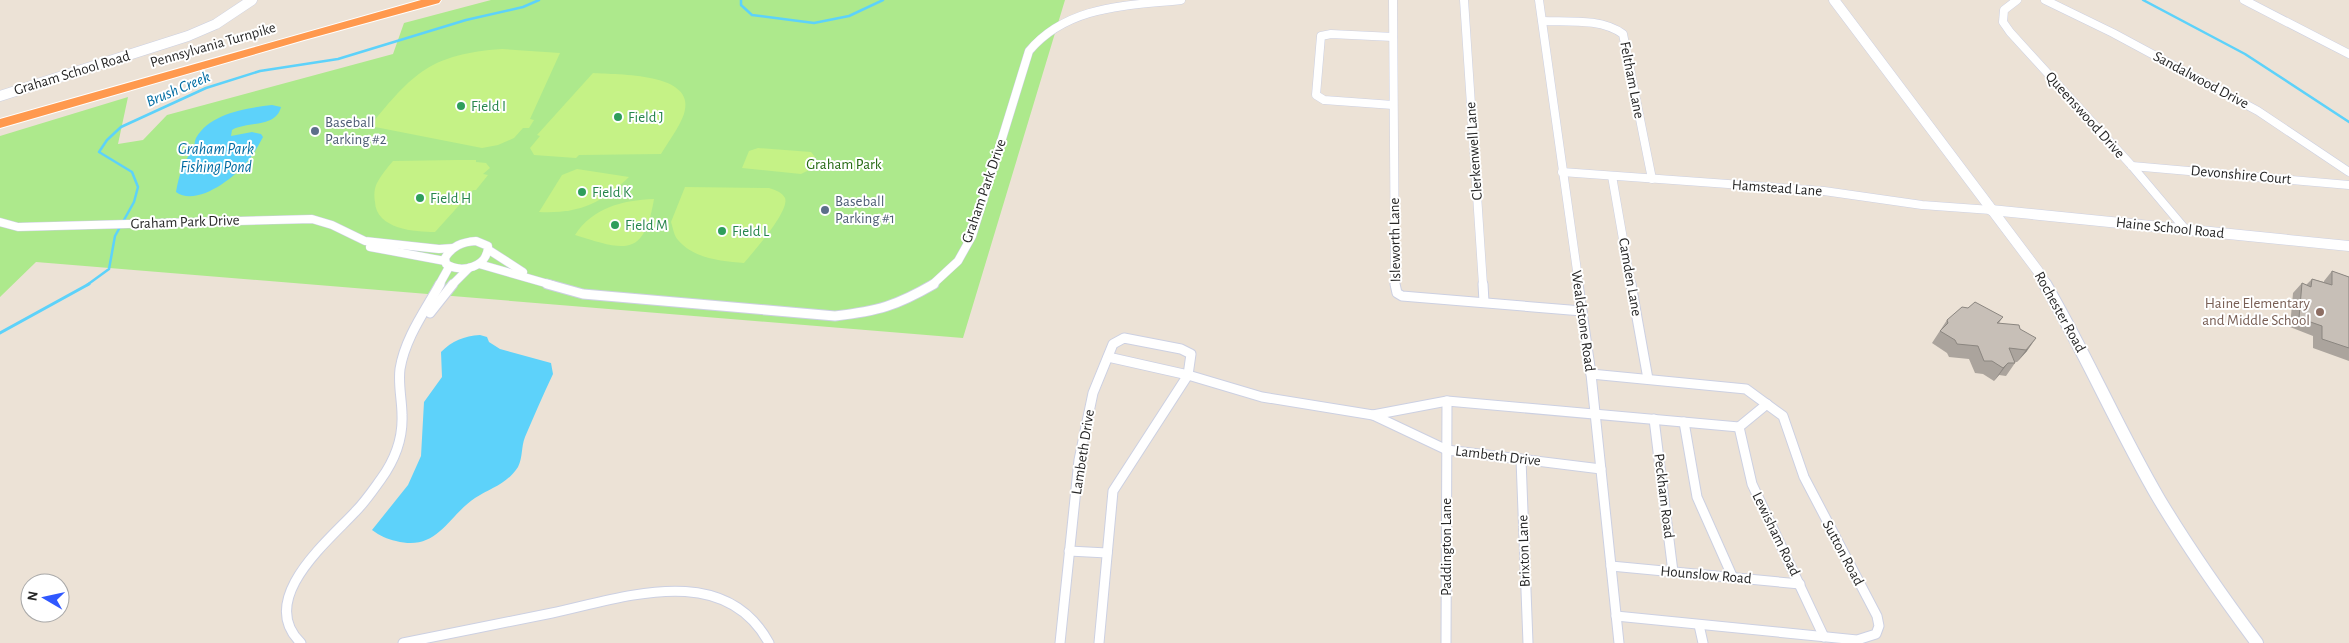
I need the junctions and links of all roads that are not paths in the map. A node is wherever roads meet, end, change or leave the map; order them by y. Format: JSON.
{"nodes":[{"id":1,"x":252,"y":0,"type":"edge"},
{"id":2,"x":404,"y":0,"type":"edge"},
{"id":3,"x":435,"y":0,"type":"edge"},
{"id":4,"x":1181,"y":0,"type":"edge"},
{"id":5,"x":1393,"y":0,"type":"edge"},
{"id":6,"x":1464,"y":0,"type":"edge"},
{"id":7,"x":1539,"y":0,"type":"edge"},
{"id":8,"x":1834,"y":0,"type":"edge"},
{"id":9,"x":2017,"y":0,"type":"edge"},
{"id":10,"x":2045,"y":0,"type":"edge"},
{"id":11,"x":2244,"y":0,"type":"edge"},
{"id":12,"x":1543,"y":21,"type":"junction"},
{"id":13,"x":1393,"y":37,"type":"junction"},
{"id":14,"x":2340,"y":49,"type":"junction"},
{"id":15,"x":2349,"y":49,"type":"edge"},
{"id":16,"x":2349,"y":54,"type":"edge"},
{"id":17,"x":0,"y":96,"type":"edge"},
{"id":18,"x":1394,"y":105,"type":"junction"},
{"id":19,"x":0,"y":118,"type":"edge"},
{"id":20,"x":0,"y":124,"type":"edge"},
{"id":21,"x":2132,"y":166,"type":"junction"},
{"id":22,"x":1562,"y":172,"type":"junction"},
{"id":23,"x":2349,"y":172,"type":"edge"},
{"id":24,"x":1612,"y":176,"type":"junction"},
{"id":25,"x":1652,"y":179,"type":"junction"},
{"id":26,"x":2349,"y":185,"type":"edge"},
{"id":27,"x":1991,"y":210,"type":"junction"},
{"id":28,"x":0,"y":222,"type":"edge"},
{"id":29,"x":108,"y":224,"type":"joint"},
{"id":30,"x":2186,"y":230,"type":"junction"},
{"id":31,"x":365,"y":241,"type":"junction"},
{"id":32,"x":2349,"y":246,"type":"edge"},
{"id":33,"x":453,"y":248,"type":"junction"},
{"id":34,"x":489,"y":250,"type":"junction"},
{"id":35,"x":447,"y":264,"type":"junction"},
{"id":36,"x":479,"y":264,"type":"junction"},
{"id":37,"x":469,"y":268,"type":"junction"},
{"id":38,"x":530,"y":277,"type":"junction"},
{"id":39,"x":1484,"y":302,"type":"junction"},
{"id":40,"x":1582,"y":311,"type":"junction"},
{"id":41,"x":413,"y":335,"type":"junction"},
{"id":42,"x":1108,"y":357,"type":"junction"},
{"id":43,"x":1591,"y":374,"type":"junction"},
{"id":44,"x":1188,"y":375,"type":"junction"},
{"id":45,"x":1648,"y":379,"type":"junction"},
{"id":46,"x":1447,"y":401,"type":"junction"},
{"id":47,"x":1767,"y":404,"type":"junction"},
{"id":48,"x":1595,"y":414,"type":"junction"},
{"id":49,"x":1373,"y":415,"type":"junction"},
{"id":50,"x":1654,"y":419,"type":"junction"},
{"id":51,"x":1684,"y":422,"type":"junction"},
{"id":52,"x":1739,"y":427,"type":"junction"},
{"id":53,"x":1447,"y":450,"type":"junction"},
{"id":54,"x":1521,"y":459,"type":"junction"},
{"id":55,"x":1601,"y":469,"type":"junction"},
{"id":56,"x":1069,"y":551,"type":"junction"},
{"id":57,"x":1107,"y":553,"type":"junction"},
{"id":58,"x":1611,"y":566,"type":"junction"},
{"id":59,"x":1674,"y":572,"type":"junction"},
{"id":60,"x":1733,"y":578,"type":"junction"},
{"id":61,"x":1800,"y":584,"type":"junction"},
{"id":62,"x":1616,"y":616,"type":"junction"},
{"id":63,"x":1700,"y":624,"type":"junction"},
{"id":64,"x":1824,"y":637,"type":"junction"},
{"id":65,"x":301,"y":643,"type":"edge"},
{"id":66,"x":402,"y":643,"type":"edge"},
{"id":67,"x":768,"y":643,"type":"edge"},
{"id":68,"x":1060,"y":643,"type":"edge"},
{"id":69,"x":1099,"y":643,"type":"edge"},
{"id":70,"x":1446,"y":643,"type":"edge"},
{"id":71,"x":1528,"y":643,"type":"edge"},
{"id":72,"x":1619,"y":643,"type":"edge"},
{"id":73,"x":1703,"y":643,"type":"edge"},
{"id":74,"x":2256,"y":643,"type":"edge"}],
"edges":[{"from":1,"to":17,"type":"street","name":"Graham School Road"},
{"from":2,"to":19,"type":"highway","name":"Pennsylvania Turnpike"},
{"from":3,"to":20,"type":"highway","name":"Pennsylvania Turnpike"},
{"from":4,"to":38,"type":"street","name":"Graham Park Drive"},
{"from":5,"to":13,"type":"street","name":"Isleworth Lane"},
{"from":6,"to":39,"type":"street","name":"Clerkenwell Lane"},
{"from":7,"to":12,"type":"street","name":"Wealdstone Road"},
{"from":8,"to":27,"type":"street","name":"Rochester Road"},
{"from":9,"to":21,"type":"street","name":"Queenswood Drive"},
{"from":10,"to":23,"type":"street","name":"Sandalwood Drive"},
{"from":11,"to":14,"type":"street"},
{"from":12,"to":22,"type":"street","name":"Wealdstone Road"},
{"from":12,"to":25,"type":"street","name":"Feltham Lane"},
{"from":13,"to":18,"type":"street","name":"Isleworth Lane"},
{"from":13,"to":18,"type":"street"},
{"from":14,"to":15,"type":"street"},
{"from":14,"to":16,"type":"street"},
{"from":18,"to":39,"type":"street","name":"Isleworth Lane"},
{"from":21,"to":26,"type":"street","name":"Devonshire Court"},
{"from":21,"to":30,"type":"street","name":"Queenswood Drive"},
{"from":22,"to":24,"type":"street","name":"Hamstead Lane"},
{"from":22,"to":40,"type":"street","name":"Wealdstone Road"},
{"from":24,"to":25,"type":"street","name":"Hamstead Lane"},
{"from":24,"to":45,"type":"street","name":"Camden Lane"},
{"from":25,"to":27,"type":"street","name":"Hamstead Lane"},
{"from":27,"to":30,"type":"street","name":"Haine School Road"},
{"from":27,"to":74,"type":"street","name":"Rochester Road"},
{"from":28,"to":29,"type":"street","name":"Graham Park Drive"},
{"from":29,"to":31,"type":"street","name":"Graham Park Drive"},
{"from":30,"to":32,"type":"street","name":"Haine School Road"},
{"from":31,"to":33,"type":"street","name":"Graham Park Drive"},
{"from":31,"to":35,"type":"street","name":"Graham Park Drive"},
{"from":33,"to":34,"type":"street","name":"Graham Park Drive"},
{"from":33,"to":35,"type":"street"},
{"from":34,"to":36,"type":"street"},
{"from":34,"to":38,"type":"street","name":"Graham Park Drive"},
{"from":35,"to":37,"type":"street","name":"Graham Park Drive"},
{"from":35,"to":41,"type":"street"},
{"from":36,"to":37,"type":"street","name":"Graham Park Drive"},
{"from":36,"to":38,"type":"street","name":"Graham Park Drive"},
{"from":37,"to":41,"type":"street"},
{"from":39,"to":40,"type":"street","name":"Isleworth Lane"},
{"from":40,"to":43,"type":"street","name":"Wealdstone Road"},
{"from":41,"to":65,"type":"street"},
{"from":42,"to":44,"type":"street","name":"Lambeth Drive"},
{"from":42,"to":44,"type":"street","name":"Lambeth Drive"},
{"from":42,"to":56,"type":"street","name":"Lambeth Drive"},
{"from":43,"to":45,"type":"street","name":"Sutton Road"},
{"from":43,"to":48,"type":"street","name":"Wealdstone Road"},
{"from":44,"to":49,"type":"street","name":"Lambeth Drive"},
{"from":44,"to":57,"type":"street"},
{"from":45,"to":47,"type":"street","name":"Sutton Road"},
{"from":46,"to":48,"type":"street","name":"Lambeth Drive"},
{"from":46,"to":49,"type":"street","name":"Lambeth Drive"},
{"from":46,"to":53,"type":"street","name":"Paddington Lane"},
{"from":47,"to":52,"type":"street"},
{"from":47,"to":64,"type":"street","name":"Sutton Road"},
{"from":48,"to":50,"type":"street"},
{"from":48,"to":55,"type":"street","name":"Wealdstone Road"},
{"from":49,"to":53,"type":"street","name":"Lambeth Drive"},
{"from":50,"to":51,"type":"street"},
{"from":50,"to":59,"type":"street","name":"Peckham Road"},
{"from":51,"to":52,"type":"street"},
{"from":51,"to":60,"type":"street"},
{"from":52,"to":61,"type":"street","name":"Lewisham Road"},
{"from":53,"to":54,"type":"street","name":"Lambeth Drive"},
{"from":53,"to":70,"type":"street","name":"Paddington Lane"},
{"from":54,"to":55,"type":"street","name":"Lambeth Drive"},
{"from":54,"to":71,"type":"street","name":"Brixton Lane"},
{"from":55,"to":58,"type":"street","name":"Wealdstone Road"},
{"from":56,"to":57,"type":"street"},
{"from":56,"to":68,"type":"street","name":"Lambeth Drive"},
{"from":57,"to":69,"type":"street"},
{"from":58,"to":59,"type":"street","name":"Hounslow Road"},
{"from":58,"to":62,"type":"street","name":"Wealdstone Road"},
{"from":59,"to":60,"type":"street","name":"Hounslow Road"},
{"from":60,"to":61,"type":"street","name":"Hounslow Road"},
{"from":61,"to":64,"type":"street","name":"Lewisham Road"},
{"from":62,"to":63,"type":"street","name":"Sutton Road"},
{"from":62,"to":72,"type":"street","name":"Wealdstone Road"},
{"from":63,"to":64,"type":"street","name":"Sutton Road"},
{"from":63,"to":73,"type":"street"},
{"from":66,"to":67,"type":"street"}]}
